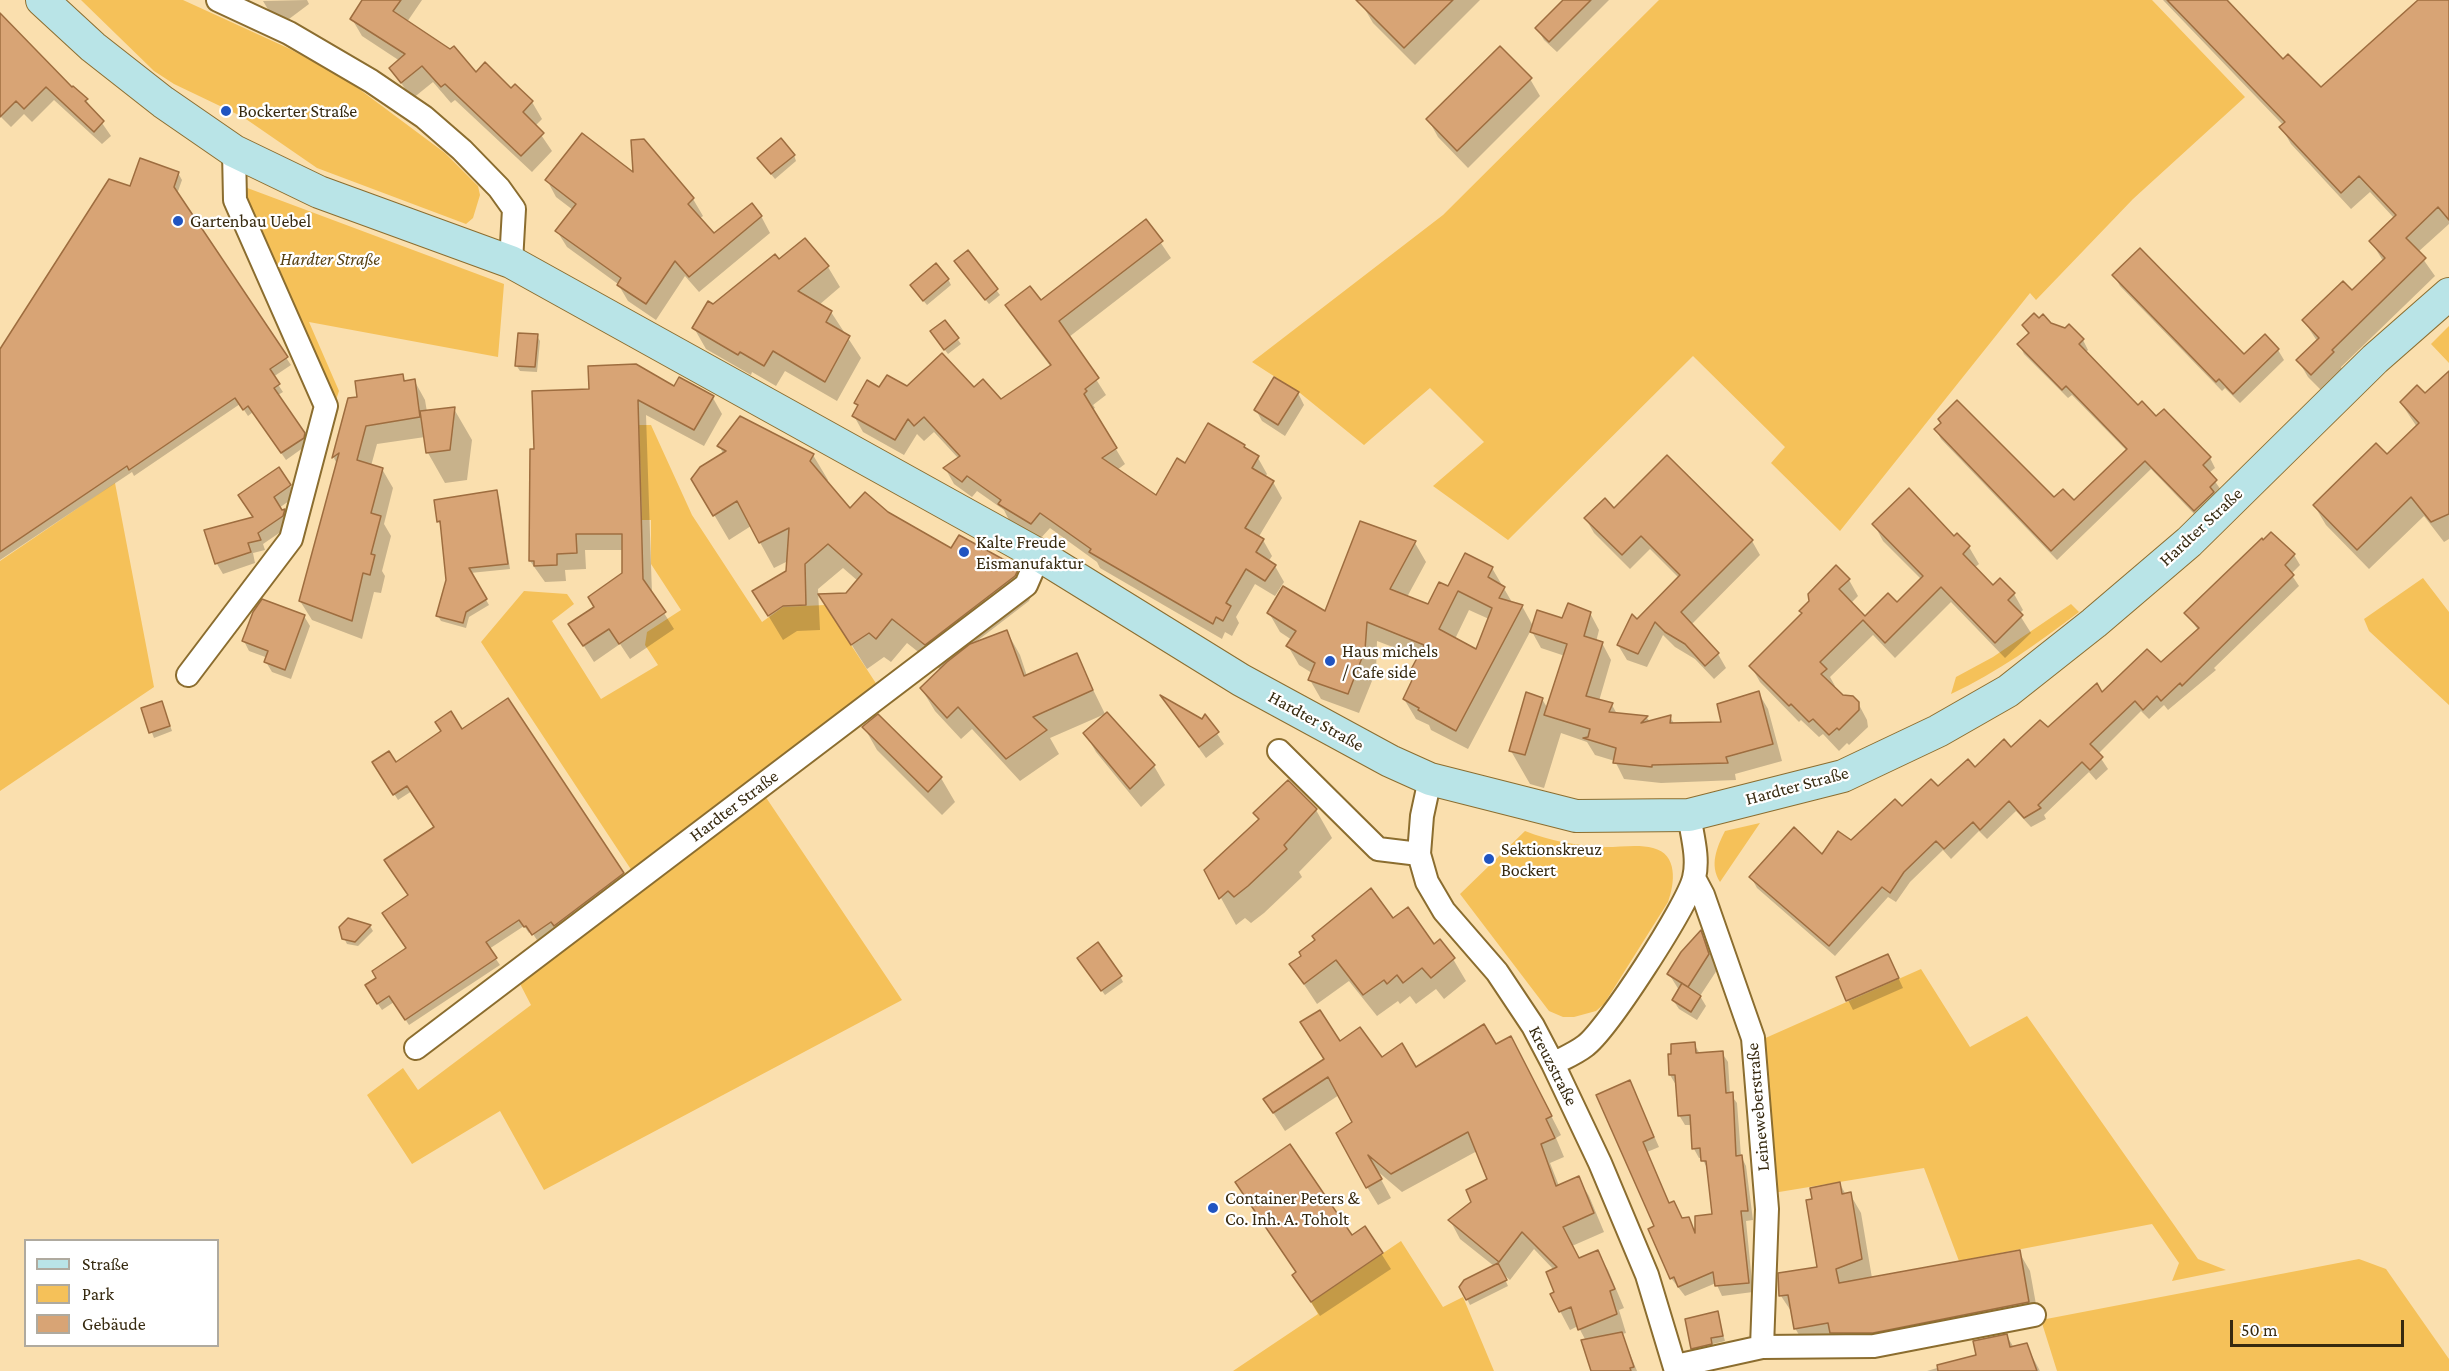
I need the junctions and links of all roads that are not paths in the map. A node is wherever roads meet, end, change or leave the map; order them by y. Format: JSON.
{"nodes":[{"id":1,"x":42,"y":0,"type":"edge"},
{"id":2,"x":218,"y":0,"type":"edge"},
{"id":3,"x":234,"y":151,"type":"junction"},
{"id":4,"x":511,"y":262,"type":"junction"},
{"id":5,"x":2449,"y":294,"type":"edge"},
{"id":6,"x":1039,"y":555,"type":"junction"},
{"id":7,"x":188,"y":675,"type":"dead end"},
{"id":8,"x":1279,"y":751,"type":"dead end"},
{"id":9,"x":1430,"y":779,"type":"junction"},
{"id":10,"x":1689,"y":815,"type":"junction"},
{"id":11,"x":1419,"y":854,"type":"junction"},
{"id":12,"x":1694,"y":878,"type":"junction"},
{"id":13,"x":416,"y":1048,"type":"dead end"},
{"id":14,"x":1554,"y":1064,"type":"junction"},
{"id":15,"x":2034,"y":1315,"type":"dead end"},
{"id":16,"x":1762,"y":1347,"type":"junction"},
{"id":17,"x":1676,"y":1369,"type":"edge"}],
"edges":[{"from":1,"to":3,"type":"main road","name":"Hardter Straße"},
{"from":2,"to":4,"type":"street"},
{"from":3,"to":4,"type":"main road","name":"Hardter Straße"},
{"from":3,"to":7,"type":"street"},
{"from":4,"to":6,"type":"main road","name":"Hardter Straße"},
{"from":5,"to":10,"type":"main road","name":"Hardter Straße"},
{"from":6,"to":9,"type":"main road","name":"Hardter Straße"},
{"from":6,"to":13,"type":"street","name":"Hardter Straße"},
{"from":8,"to":11,"type":"street"},
{"from":9,"to":10,"type":"main road","name":"Hardter Straße"},
{"from":9,"to":11,"type":"street","name":"Kreuzstraße"},
{"from":10,"to":12,"type":"street","name":"Leineweberstraße"},
{"from":11,"to":14,"type":"street","name":"Kreuzstraße"},
{"from":12,"to":14,"type":"street","name":"Leineweberstraße"},
{"from":12,"to":16,"type":"street","name":"Leineweberstraße"},
{"from":14,"to":17,"type":"street","name":"Kreuzstraße"},
{"from":15,"to":16,"type":"street"},
{"from":16,"to":17,"type":"street"}]}
